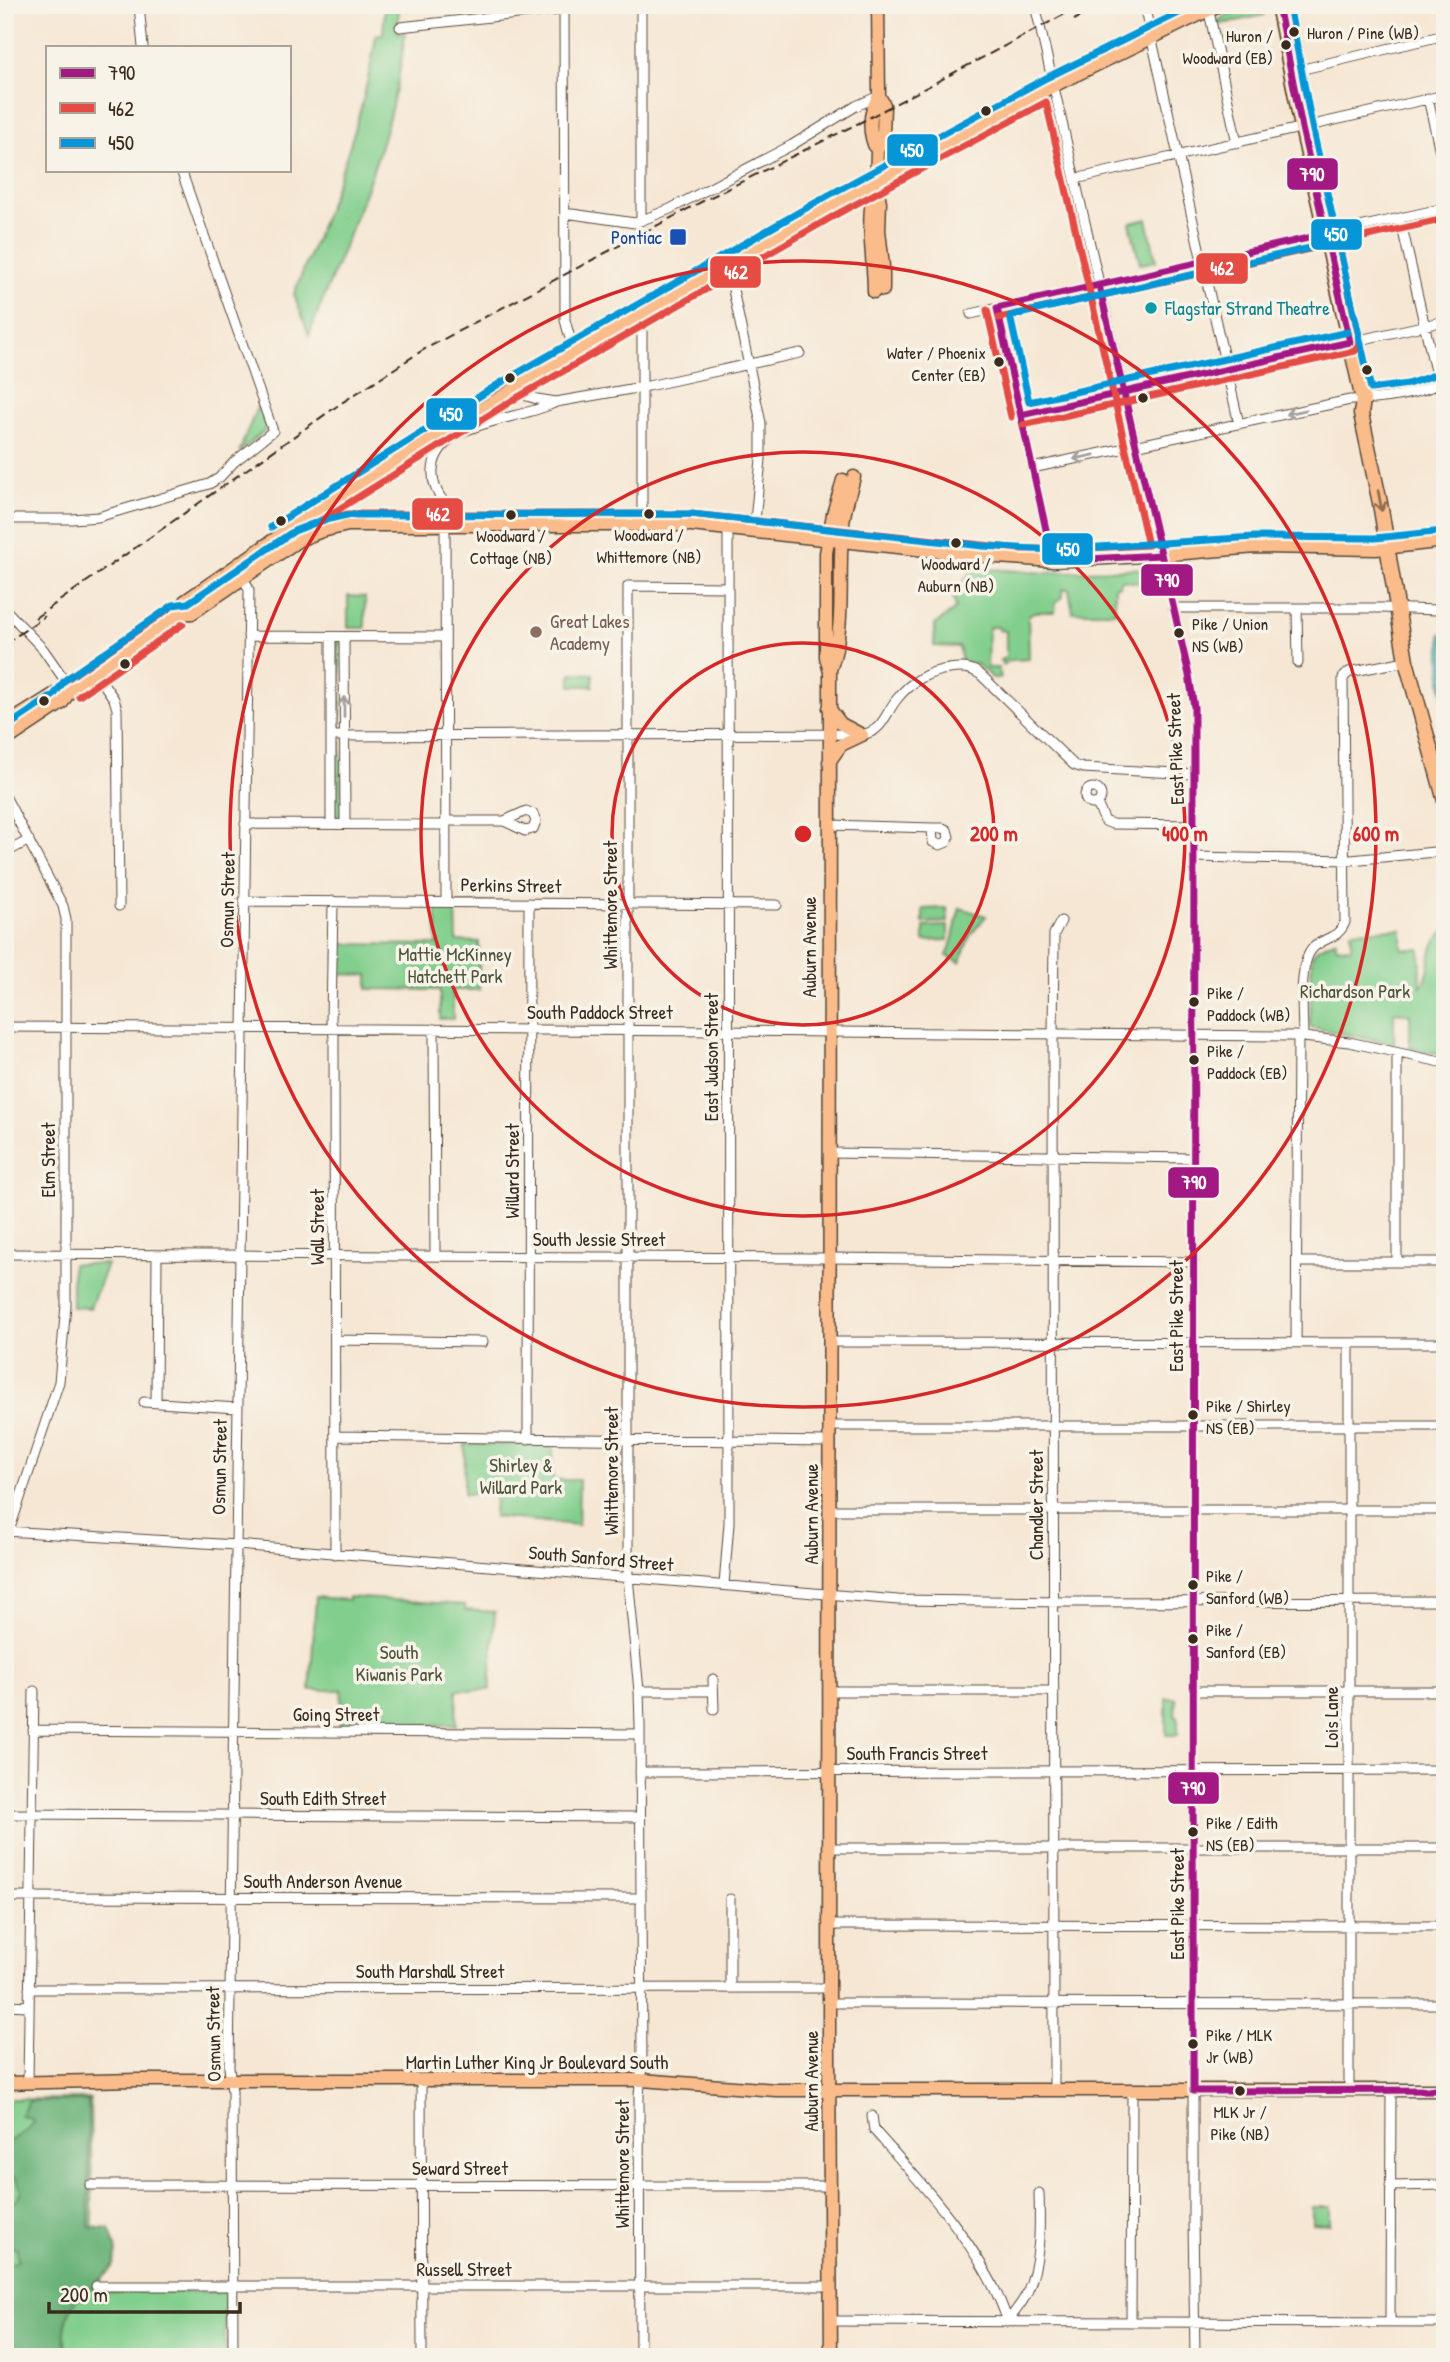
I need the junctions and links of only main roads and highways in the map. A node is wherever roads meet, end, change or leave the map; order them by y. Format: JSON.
{"nodes":[{"id":1,"x":878,"y":5,"type":"edge"},
{"id":2,"x":1278,"y":5,"type":"edge"},
{"id":3,"x":1211,"y":7,"type":"edge"},
{"id":4,"x":876,"y":182,"type":"junction"},
{"id":5,"x":878,"y":291,"type":"dead end"},
{"id":6,"x":391,"y":463,"type":"junction"},
{"id":7,"x":348,"y":525,"type":"junction"},
{"id":8,"x":828,"y":539,"type":"junction"},
{"id":9,"x":842,"y":541,"type":"junction"},
{"id":10,"x":1445,"y":541,"type":"edge"},
{"id":11,"x":1387,"y":548,"type":"junction"},
{"id":12,"x":826,"y":564,"type":"junction"},
{"id":13,"x":841,"y":598,"type":"junction"},
{"id":14,"x":179,"y":614,"type":"junction"},
{"id":15,"x":830,"y":671,"type":"junction"},
{"id":16,"x":71,"y":689,"type":"junction"},
{"id":17,"x":829,"y":708,"type":"junction"},
{"id":18,"x":5,"y":725,"type":"edge"},
{"id":19,"x":5,"y":741,"type":"edge"},
{"id":20,"x":829,"y":763,"type":"junction"},
{"id":21,"x":1445,"y":801,"type":"edge"},
{"id":22,"x":5,"y":2084,"type":"edge"},
{"id":23,"x":1445,"y":2090,"type":"edge"},
{"id":24,"x":829,"y":2091,"type":"junction"},
{"id":25,"x":831,"y":2357,"type":"edge"}],
"edges":[{"from":1,"to":4,"type":"main road"},
{"from":2,"to":11,"type":"highway","one_way":true},
{"from":3,"to":4,"type":"main road"},
{"from":4,"to":5,"type":"main road"},
{"from":4,"to":6,"type":"main road"},
{"from":6,"to":7,"type":"main road"},
{"from":6,"to":14,"type":"main road"},
{"from":7,"to":8,"type":"main road"},
{"from":7,"to":14,"type":"main road"},
{"from":8,"to":9,"type":"main road"},
{"from":8,"to":9,"type":"main road","name":"Auburn Avenue"},
{"from":8,"to":12,"type":"main road","name":"Auburn Avenue"},
{"from":9,"to":11,"type":"main road"},
{"from":9,"to":13,"type":"main road","name":"Auburn Avenue"},
{"from":10,"to":11,"type":"main road"},
{"from":11,"to":21,"type":"highway"},
{"from":12,"to":13,"type":"main road"},
{"from":12,"to":15,"type":"main road","name":"Auburn Avenue"},
{"from":13,"to":15,"type":"main road","name":"Auburn Avenue"},
{"from":14,"to":16,"type":"main road"},
{"from":15,"to":17,"type":"main road","name":"Auburn Avenue"},
{"from":16,"to":18,"type":"main road"},
{"from":16,"to":19,"type":"main road"},
{"from":17,"to":20,"type":"main road","name":"Auburn Avenue"},
{"from":17,"to":20,"type":"main road"},
{"from":20,"to":24,"type":"main road","name":"Auburn Avenue"},
{"from":22,"to":24,"type":"main road","name":"Martin Luther King Jr Boulevard South"},
{"from":23,"to":24,"type":"main road","name":"Martin Luther King Jr Boulevard South"},
{"from":24,"to":25,"type":"main road","name":"Auburn Avenue"}]}
